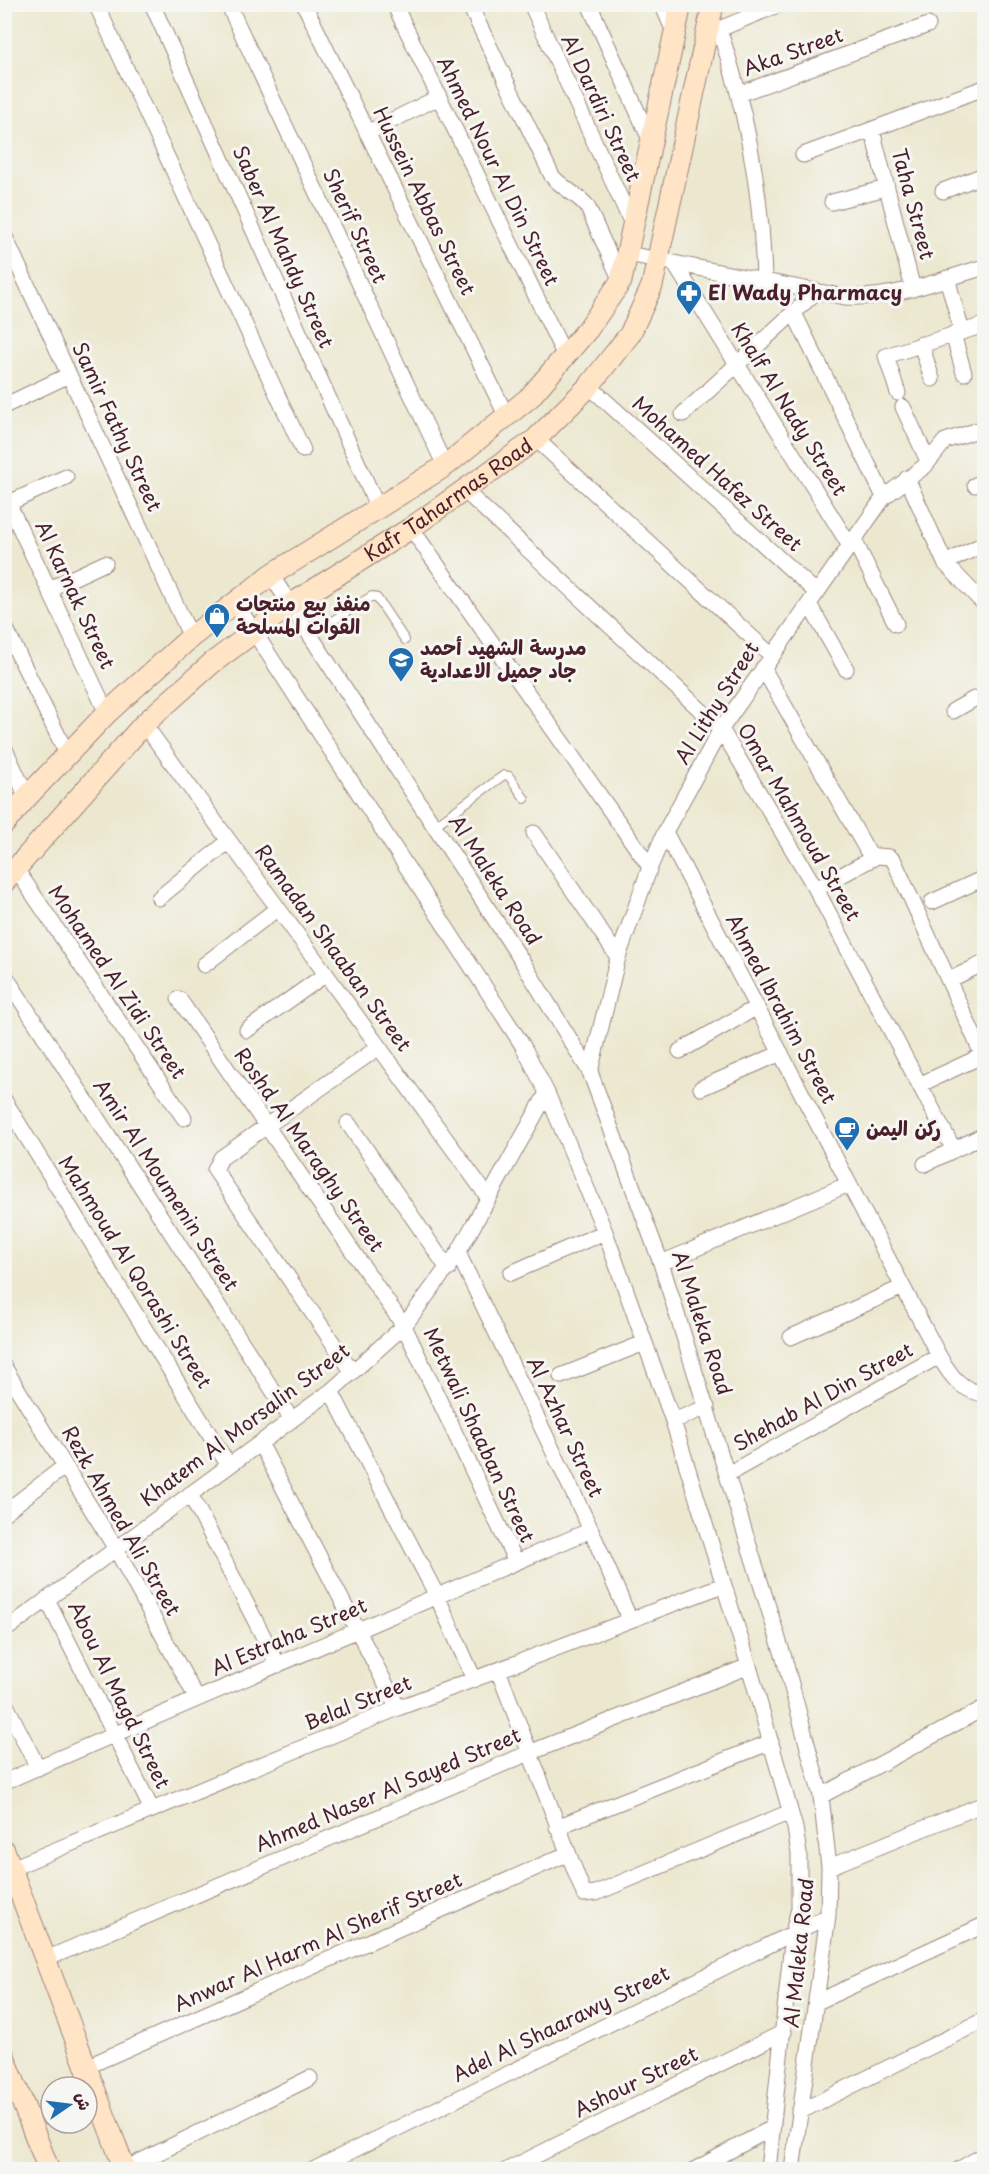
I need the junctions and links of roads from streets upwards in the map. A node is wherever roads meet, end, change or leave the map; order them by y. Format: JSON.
{"nodes":[{"id":1,"x":96,"y":4,"type":"edge"},
{"id":2,"x":152,"y":4,"type":"edge"},
{"id":3,"x":228,"y":4,"type":"edge"},
{"id":4,"x":304,"y":4,"type":"edge"},
{"id":5,"x":394,"y":4,"type":"edge"},
{"id":6,"x":470,"y":4,"type":"edge"},
{"id":7,"x":531,"y":4,"type":"edge"},
{"id":8,"x":589,"y":4,"type":"edge"},
{"id":9,"x":662,"y":4,"type":"edge"},
{"id":10,"x":681,"y":4,"type":"edge"},
{"id":11,"x":713,"y":4,"type":"edge"},
{"id":12,"x":780,"y":4,"type":"edge"},
{"id":13,"x":928,"y":25,"type":"dead end"},
{"id":14,"x":713,"y":31,"type":"junction"},
{"id":15,"x":675,"y":34,"type":"junction"},
{"id":16,"x":984,"y":88,"type":"edge"},
{"id":17,"x":740,"y":94,"type":"junction"},
{"id":18,"x":439,"y":97,"type":"junction"},
{"id":19,"x":872,"y":130,"type":"junction"},
{"id":20,"x":367,"y":133,"type":"junction"},
{"id":21,"x":652,"y":145,"type":"junction"},
{"id":22,"x":803,"y":155,"type":"dead end"},
{"id":23,"x":984,"y":175,"type":"edge"},
{"id":24,"x":886,"y":188,"type":"junction"},
{"id":25,"x":943,"y":191,"type":"dead end"},
{"id":26,"x":832,"y":202,"type":"dead end"},
{"id":27,"x":634,"y":229,"type":"junction"},
{"id":28,"x":4,"y":235,"type":"edge"},
{"id":29,"x":628,"y":254,"type":"junction"},
{"id":30,"x":666,"y":262,"type":"junction"},
{"id":31,"x":984,"y":267,"type":"edge"},
{"id":32,"x":947,"y":278,"type":"junction"},
{"id":33,"x":621,"y":281,"type":"junction"},
{"id":34,"x":764,"y":281,"type":"junction"},
{"id":35,"x":913,"y":289,"type":"junction"},
{"id":36,"x":817,"y":291,"type":"junction"},
{"id":37,"x":794,"y":313,"type":"junction"},
{"id":38,"x":984,"y":325,"type":"edge"},
{"id":39,"x":958,"y":333,"type":"junction"},
{"id":40,"x":921,"y":344,"type":"junction"},
{"id":41,"x":565,"y":356,"type":"junction"},
{"id":42,"x":737,"y":365,"type":"junction"},
{"id":43,"x":964,"y":373,"type":"dead end"},
{"id":44,"x":69,"y":375,"type":"junction"},
{"id":45,"x":932,"y":379,"type":"dead end"},
{"id":46,"x":589,"y":386,"type":"junction"},
{"id":47,"x":4,"y":406,"type":"edge"},
{"id":48,"x":683,"y":414,"type":"dead end"},
{"id":49,"x":507,"y":417,"type":"junction"},
{"id":50,"x":983,"y":433,"type":"edge"},
{"id":51,"x":536,"y":439,"type":"junction"},
{"id":52,"x":303,"y":450,"type":"dead end"},
{"id":53,"x":928,"y":461,"type":"junction"},
{"id":54,"x":445,"y":466,"type":"junction"},
{"id":55,"x":66,"y":477,"type":"dead end"},
{"id":56,"x":907,"y":478,"type":"junction"},
{"id":57,"x":465,"y":491,"type":"junction"},
{"id":58,"x":884,"y":497,"type":"junction"},
{"id":59,"x":7,"y":499,"type":"edge"},
{"id":60,"x":377,"y":506,"type":"junction"},
{"id":61,"x":411,"y":528,"type":"junction"},
{"id":62,"x":852,"y":543,"type":"junction"},
{"id":63,"x":984,"y":544,"type":"edge"},
{"id":64,"x":105,"y":563,"type":"dead end"},
{"id":65,"x":945,"y":563,"type":"junction"},
{"id":66,"x":271,"y":575,"type":"junction"},
{"id":67,"x":49,"y":589,"type":"junction"},
{"id":68,"x":813,"y":598,"type":"junction"},
{"id":69,"x":234,"y":601,"type":"junction"},
{"id":70,"x":984,"y":604,"type":"edge"},
{"id":71,"x":290,"y":605,"type":"junction"},
{"id":72,"x":896,"y":624,"type":"dead end"},
{"id":73,"x":4,"y":625,"type":"edge"},
{"id":74,"x":255,"y":631,"type":"junction"},
{"id":75,"x":191,"y":637,"type":"junction"},
{"id":76,"x":767,"y":662,"type":"junction"},
{"id":77,"x":846,"y":669,"type":"dead end"},
{"id":78,"x":984,"y":697,"type":"edge"},
{"id":79,"x":953,"y":711,"type":"dead end"},
{"id":80,"x":107,"y":713,"type":"junction"},
{"id":81,"x":144,"y":724,"type":"junction"},
{"id":82,"x":721,"y":729,"type":"junction"},
{"id":83,"x":4,"y":747,"type":"edge"},
{"id":84,"x":67,"y":754,"type":"junction"},
{"id":85,"x":27,"y":796,"type":"junction"},
{"id":86,"x":4,"y":824,"type":"edge"},
{"id":87,"x":665,"y":832,"type":"junction"},
{"id":88,"x":534,"y":833,"type":"dead end"},
{"id":89,"x":229,"y":841,"type":"junction"},
{"id":90,"x":872,"y":859,"type":"junction"},
{"id":91,"x":650,"y":867,"type":"junction"},
{"id":92,"x":10,"y":876,"type":"edge"},
{"id":93,"x":984,"y":878,"type":"edge"},
{"id":94,"x":816,"y":889,"type":"junction"},
{"id":95,"x":159,"y":898,"type":"dead end"},
{"id":96,"x":932,"y":902,"type":"dead end"},
{"id":97,"x":278,"y":908,"type":"junction"},
{"id":98,"x":618,"y":957,"type":"junction"},
{"id":99,"x":984,"y":963,"type":"edge"},
{"id":100,"x":204,"y":965,"type":"dead end"},
{"id":101,"x":4,"y":974,"type":"edge"},
{"id":102,"x":326,"y":974,"type":"junction"},
{"id":103,"x":949,"y":980,"type":"junction"},
{"id":104,"x":179,"y":999,"type":"dead end"},
{"id":105,"x":757,"y":1007,"type":"junction"},
{"id":106,"x":247,"y":1030,"type":"dead end"},
{"id":107,"x":379,"y":1047,"type":"junction"},
{"id":108,"x":680,"y":1051,"type":"dead end"},
{"id":109,"x":781,"y":1053,"type":"junction"},
{"id":110,"x":984,"y":1055,"type":"edge"},
{"id":111,"x":590,"y":1072,"type":"junction"},
{"id":112,"x":921,"y":1084,"type":"junction"},
{"id":113,"x":701,"y":1088,"type":"dead end"},
{"id":114,"x":547,"y":1093,"type":"junction"},
{"id":115,"x":4,"y":1100,"type":"edge"},
{"id":116,"x":184,"y":1118,"type":"dead end"},
{"id":117,"x":348,"y":1123,"type":"dead end"},
{"id":118,"x":267,"y":1126,"type":"junction"},
{"id":119,"x":984,"y":1135,"type":"edge"},
{"id":120,"x":954,"y":1150,"type":"junction"},
{"id":121,"x":925,"y":1164,"type":"dead end"},
{"id":122,"x":849,"y":1184,"type":"junction"},
{"id":123,"x":488,"y":1197,"type":"junction"},
{"id":124,"x":605,"y":1232,"type":"junction"},
{"id":125,"x":458,"y":1254,"type":"junction"},
{"id":126,"x":661,"y":1263,"type":"junction"},
{"id":127,"x":448,"y":1269,"type":"junction"},
{"id":128,"x":511,"y":1273,"type":"dead end"},
{"id":129,"x":903,"y":1287,"type":"junction"},
{"id":130,"x":404,"y":1326,"type":"junction"},
{"id":131,"x":791,"y":1337,"type":"dead end"},
{"id":132,"x":644,"y":1343,"type":"junction"},
{"id":133,"x":939,"y":1356,"type":"junction"},
{"id":134,"x":4,"y":1367,"type":"edge"},
{"id":135,"x":352,"y":1371,"type":"junction"},
{"id":136,"x":561,"y":1376,"type":"dead end"},
{"id":137,"x":11,"y":1391,"type":"edge"},
{"id":138,"x":331,"y":1391,"type":"junction"},
{"id":139,"x":984,"y":1394,"type":"edge"},
{"id":140,"x":707,"y":1407,"type":"junction"},
{"id":141,"x":292,"y":1420,"type":"junction"},
{"id":142,"x":673,"y":1421,"type":"junction"},
{"id":143,"x":260,"y":1443,"type":"junction"},
{"id":144,"x":65,"y":1466,"type":"junction"},
{"id":145,"x":229,"y":1466,"type":"junction"},
{"id":146,"x":728,"y":1474,"type":"junction"},
{"id":147,"x":190,"y":1494,"type":"junction"},
{"id":148,"x":4,"y":1513,"type":"edge"},
{"id":149,"x":591,"y":1530,"type":"junction"},
{"id":150,"x":116,"y":1549,"type":"junction"},
{"id":151,"x":516,"y":1562,"type":"junction"},
{"id":152,"x":723,"y":1585,"type":"junction"},
{"id":153,"x":437,"y":1596,"type":"junction"},
{"id":154,"x":47,"y":1599,"type":"junction"},
{"id":155,"x":630,"y":1620,"type":"junction"},
{"id":156,"x":358,"y":1630,"type":"junction"},
{"id":157,"x":4,"y":1631,"type":"edge"},
{"id":158,"x":278,"y":1665,"type":"junction"},
{"id":159,"x":749,"y":1666,"type":"junction"},
{"id":160,"x":498,"y":1670,"type":"junction"},
{"id":161,"x":474,"y":1679,"type":"junction"},
{"id":162,"x":197,"y":1699,"type":"junction"},
{"id":163,"x":4,"y":1701,"type":"edge"},
{"id":164,"x":984,"y":1707,"type":"edge"},
{"id":165,"x":398,"y":1708,"type":"junction"},
{"id":166,"x":115,"y":1735,"type":"junction"},
{"id":167,"x":771,"y":1742,"type":"junction"},
{"id":168,"x":529,"y":1753,"type":"junction"},
{"id":169,"x":38,"y":1767,"type":"junction"},
{"id":170,"x":4,"y":1782,"type":"edge"},
{"id":171,"x":821,"y":1796,"type":"junction"},
{"id":172,"x":984,"y":1804,"type":"edge"},
{"id":173,"x":152,"y":1810,"type":"junction"},
{"id":174,"x":790,"y":1812,"type":"junction"},
{"id":175,"x":557,"y":1827,"type":"junction"},
{"id":176,"x":567,"y":1854,"type":"junction"},
{"id":177,"x":8,"y":1859,"type":"edge"},
{"id":178,"x":829,"y":1867,"type":"junction"},
{"id":179,"x":828,"y":1916,"type":"junction"},
{"id":180,"x":984,"y":1925,"type":"edge"},
{"id":181,"x":794,"y":1933,"type":"junction"},
{"id":182,"x":46,"y":1959,"type":"junction"},
{"id":183,"x":817,"y":2002,"type":"junction"},
{"id":184,"x":984,"y":2020,"type":"edge"},
{"id":185,"x":784,"y":2032,"type":"junction"},
{"id":186,"x":4,"y":2056,"type":"edge"},
{"id":187,"x":86,"y":2067,"type":"junction"},
{"id":188,"x":310,"y":2078,"type":"dead end"},
{"id":189,"x":799,"y":2112,"type":"junction"},
{"id":190,"x":772,"y":2128,"type":"junction"},
{"id":191,"x":50,"y":2169,"type":"edge"},
{"id":192,"x":125,"y":2169,"type":"edge"},
{"id":193,"x":313,"y":2169,"type":"edge"},
{"id":194,"x":507,"y":2169,"type":"edge"},
{"id":195,"x":694,"y":2169,"type":"edge"},
{"id":196,"x":768,"y":2169,"type":"edge"},
{"id":197,"x":792,"y":2169,"type":"edge"}],
"edges":[{"from":1,"to":52,"type":"street"},
{"from":2,"to":60,"type":"street","name":"Saber Al Mahdy Street"},
{"from":3,"to":54,"type":"street","name":"Sherif Street"},
{"from":4,"to":20,"type":"street","name":"Hussein Abbas Street"},
{"from":5,"to":18,"type":"street","name":"Ahmed Nour Al Din Street"},
{"from":6,"to":33,"type":"street"},
{"from":7,"to":27,"type":"street","name":"Al Dardiri Street"},
{"from":8,"to":21,"type":"street"},
{"from":9,"to":15,"type":"street"},
{"from":10,"to":15,"type":"street","name":"Kafr Taharmas Road"},
{"from":11,"to":14,"type":"street","name":"Kafr Taharmas Road"},
{"from":12,"to":14,"type":"street"},
{"from":13,"to":17,"type":"street","name":"Aka Street"},
{"from":14,"to":17,"type":"street"},
{"from":14,"to":30,"type":"street","name":"Kafr Taharmas Road"},
{"from":15,"to":21,"type":"street","name":"Kafr Taharmas Road"},
{"from":16,"to":19,"type":"street"},
{"from":17,"to":34,"type":"street"},
{"from":18,"to":20,"type":"street"},
{"from":18,"to":41,"type":"street","name":"Ahmed Nour Al Din Street"},
{"from":19,"to":22,"type":"street"},
{"from":19,"to":24,"type":"street","name":"Taha Street"},
{"from":20,"to":49,"type":"street","name":"Hussein Abbas Street"},
{"from":21,"to":27,"type":"street","name":"Kafr Taharmas Road"},
{"from":23,"to":25,"type":"street"},
{"from":24,"to":26,"type":"street"},
{"from":24,"to":35,"type":"street","name":"Taha Street"},
{"from":27,"to":29,"type":"street","name":"Kafr Taharmas Road"},
{"from":28,"to":44,"type":"street","name":"Samir Fathy Street"},
{"from":29,"to":30,"type":"street"},
{"from":29,"to":33,"type":"street","name":"Kafr Taharmas Road"},
{"from":30,"to":34,"type":"street"},
{"from":30,"to":42,"type":"street","name":"Khalf Al Nady Street"},
{"from":30,"to":46,"type":"street","name":"Kafr Taharmas Road"},
{"from":31,"to":32,"type":"street"},
{"from":32,"to":35,"type":"street"},
{"from":32,"to":39,"type":"street"},
{"from":33,"to":41,"type":"street","name":"Kafr Taharmas Road"},
{"from":34,"to":36,"type":"street"},
{"from":35,"to":36,"type":"street"},
{"from":36,"to":37,"type":"street"},
{"from":37,"to":42,"type":"street"},
{"from":37,"to":58,"type":"street"},
{"from":38,"to":39,"type":"street"},
{"from":39,"to":40,"type":"street"},
{"from":39,"to":43,"type":"street"},
{"from":40,"to":45,"type":"street"},
{"from":40,"to":53,"type":"street"},
{"from":41,"to":49,"type":"street","name":"Kafr Taharmas Road"},
{"from":42,"to":48,"type":"street"},
{"from":42,"to":62,"type":"street","name":"Khalf Al Nady Street"},
{"from":44,"to":47,"type":"street"},
{"from":44,"to":75,"type":"street","name":"Samir Fathy Street"},
{"from":46,"to":51,"type":"street","name":"Kafr Taharmas Road"},
{"from":46,"to":68,"type":"street","name":"Mohamed Hafez Street"},
{"from":49,"to":54,"type":"street","name":"Kafr Taharmas Road"},
{"from":50,"to":53,"type":"street","name":"Al Lithy Street"},
{"from":51,"to":57,"type":"street","name":"Kafr Taharmas Road"},
{"from":51,"to":76,"type":"street"},
{"from":53,"to":56,"type":"street","name":"Al Lithy Street"},
{"from":54,"to":60,"type":"street","name":"Kafr Taharmas Road"},
{"from":55,"to":59,"type":"street"},
{"from":56,"to":58,"type":"street","name":"Al Lithy Street"},
{"from":56,"to":65,"type":"street"},
{"from":57,"to":61,"type":"street","name":"Kafr Taharmas Road"},
{"from":57,"to":82,"type":"street","name":"Omar Mahmoud Street"},
{"from":58,"to":62,"type":"street","name":"Al Lithy Street"},
{"from":59,"to":67,"type":"street","name":"Al Karnak Street"},
{"from":60,"to":66,"type":"street","name":"Kafr Taharmas Road"},
{"from":61,"to":71,"type":"street","name":"Kafr Taharmas Road"},
{"from":61,"to":91,"type":"street"},
{"from":62,"to":68,"type":"street","name":"Al Lithy Street"},
{"from":62,"to":72,"type":"street","name":"Khalf Al Nady Street"},
{"from":63,"to":65,"type":"street"},
{"from":64,"to":67,"type":"street"},
{"from":65,"to":70,"type":"street"},
{"from":66,"to":69,"type":"street","name":"Kafr Taharmas Road"},
{"from":66,"to":71,"type":"street","name":"Al Maleka Road"},
{"from":67,"to":80,"type":"street","name":"Al Karnak Street"},
{"from":68,"to":76,"type":"street","name":"Al Lithy Street"},
{"from":68,"to":77,"type":"street","name":"Mohamed Hafez Street"},
{"from":69,"to":74,"type":"street","name":"Al Maleka Road"},
{"from":69,"to":75,"type":"street","name":"Kafr Taharmas Road"},
{"from":71,"to":74,"type":"street","name":"Kafr Taharmas Road"},
{"from":71,"to":111,"type":"street","name":"Al Maleka Road"},
{"from":73,"to":84,"type":"street"},
{"from":74,"to":81,"type":"street","name":"Kafr Taharmas Road"},
{"from":74,"to":114,"type":"street","name":"Al Maleka Road"},
{"from":75,"to":80,"type":"street","name":"Kafr Taharmas Road"},
{"from":76,"to":82,"type":"street","name":"Al Lithy Street"},
{"from":76,"to":90,"type":"street"},
{"from":78,"to":79,"type":"street"},
{"from":80,"to":84,"type":"street","name":"Kafr Taharmas Road"},
{"from":81,"to":89,"type":"street","name":"Ramadan Shaaban Street"},
{"from":81,"to":92,"type":"street","name":"Kafr Taharmas Road"},
{"from":82,"to":87,"type":"street","name":"Al Lithy Street"},
{"from":82,"to":94,"type":"street","name":"Omar Mahmoud Street"},
{"from":83,"to":85,"type":"street"},
{"from":84,"to":85,"type":"street","name":"Kafr Taharmas Road"},
{"from":85,"to":86,"type":"street","name":"Kafr Taharmas Road"},
{"from":87,"to":91,"type":"street","name":"Al Lithy Street"},
{"from":87,"to":105,"type":"street","name":"Ahmed Ibrahim Street"},
{"from":88,"to":98,"type":"street"},
{"from":89,"to":95,"type":"street"},
{"from":89,"to":97,"type":"street","name":"Ramadan Shaaban Street"},
{"from":90,"to":94,"type":"street"},
{"from":90,"to":103,"type":"street"},
{"from":91,"to":98,"type":"street","name":"Al Lithy Street"},
{"from":92,"to":116,"type":"street","name":"Mohamed Al Zidi Street"},
{"from":93,"to":96,"type":"street"},
{"from":94,"to":112,"type":"street","name":"Omar Mahmoud Street"},
{"from":97,"to":100,"type":"street"},
{"from":97,"to":102,"type":"street","name":"Ramadan Shaaban Street"},
{"from":98,"to":111,"type":"street","name":"Al Lithy Street"},
{"from":99,"to":103,"type":"street"},
{"from":101,"to":141,"type":"street","name":"Amir Al Moumenin Street"},
{"from":102,"to":106,"type":"street"},
{"from":102,"to":107,"type":"street","name":"Ramadan Shaaban Street"},
{"from":103,"to":110,"type":"street"},
{"from":104,"to":118,"type":"street","name":"Roshd Al Maraghy Street"},
{"from":105,"to":108,"type":"street"},
{"from":105,"to":109,"type":"street","name":"Ahmed Ibrahim Street"},
{"from":107,"to":118,"type":"street"},
{"from":107,"to":123,"type":"street","name":"Ramadan Shaaban Street"},
{"from":109,"to":113,"type":"street"},
{"from":109,"to":122,"type":"street","name":"Ahmed Ibrahim Street"},
{"from":110,"to":112,"type":"street"},
{"from":111,"to":126,"type":"street","name":"Al Maleka Road"},
{"from":112,"to":120,"type":"street","name":"Omar Mahmoud Street"},
{"from":114,"to":123,"type":"street","name":"Khatem Al Morsalin Street"},
{"from":114,"to":124,"type":"street","name":"Al Maleka Road"},
{"from":115,"to":145,"type":"street","name":"Mahmoud Al Qorashi Street"},
{"from":117,"to":127,"type":"street"},
{"from":118,"to":130,"type":"street","name":"Roshd Al Maraghy Street"},
{"from":118,"to":135,"type":"street"},
{"from":119,"to":120,"type":"street"},
{"from":120,"to":121,"type":"street"},
{"from":122,"to":126,"type":"street"},
{"from":122,"to":129,"type":"street","name":"Ahmed Ibrahim Street"},
{"from":123,"to":125,"type":"street","name":"Khatem Al Morsalin Street"},
{"from":124,"to":128,"type":"street"},
{"from":124,"to":132,"type":"street","name":"Al Maleka Road"},
{"from":125,"to":127,"type":"street","name":"Khatem Al Morsalin Street"},
{"from":125,"to":149,"type":"street","name":"Al Azhar Street"},
{"from":126,"to":140,"type":"street","name":"Al Maleka Road"},
{"from":127,"to":130,"type":"street","name":"Khatem Al Morsalin Street"},
{"from":129,"to":131,"type":"street"},
{"from":129,"to":133,"type":"street","name":"Ahmed Ibrahim Street"},
{"from":130,"to":135,"type":"street","name":"Khatem Al Morsalin Street"},
{"from":130,"to":151,"type":"street","name":"Metwali Shaaban Street"},
{"from":132,"to":136,"type":"street"},
{"from":132,"to":142,"type":"street","name":"Al Maleka Road"},
{"from":133,"to":139,"type":"street","name":"Ahmed Ibrahim Street"},
{"from":133,"to":146,"type":"street","name":"Shehab Al Din Street"},
{"from":134,"to":137,"type":"street","name":"Rezk Ahmed Ali Street"},
{"from":135,"to":138,"type":"street","name":"Khatem Al Morsalin Street"},
{"from":137,"to":144,"type":"street","name":"Rezk Ahmed Ali Street"},
{"from":138,"to":141,"type":"street","name":"Khatem Al Morsalin Street"},
{"from":138,"to":153,"type":"street"},
{"from":140,"to":142,"type":"street"},
{"from":140,"to":146,"type":"street","name":"Al Maleka Road"},
{"from":141,"to":143,"type":"street","name":"Khatem Al Morsalin Street"},
{"from":142,"to":152,"type":"street","name":"Al Maleka Road"},
{"from":143,"to":145,"type":"street","name":"Khatem Al Morsalin Street"},
{"from":143,"to":156,"type":"street"},
{"from":144,"to":148,"type":"street"},
{"from":144,"to":150,"type":"street","name":"Rezk Ahmed Ali Street"},
{"from":145,"to":147,"type":"street","name":"Khatem Al Morsalin Street"},
{"from":146,"to":171,"type":"street","name":"Al Maleka Road"},
{"from":147,"to":150,"type":"street","name":"Khatem Al Morsalin Street"},
{"from":147,"to":158,"type":"street"},
{"from":149,"to":151,"type":"street","name":"Al Estraha Street"},
{"from":149,"to":155,"type":"street","name":"Al Azhar Street"},
{"from":150,"to":154,"type":"street","name":"Khatem Al Morsalin Street"},
{"from":150,"to":162,"type":"street","name":"Rezk Ahmed Ali Street"},
{"from":151,"to":153,"type":"street","name":"Al Estraha Street"},
{"from":152,"to":155,"type":"street","name":"Belal Street"},
{"from":152,"to":159,"type":"street","name":"Al Maleka Road"},
{"from":153,"to":156,"type":"street","name":"Al Estraha Street"},
{"from":153,"to":161,"type":"street"},
{"from":154,"to":157,"type":"street","name":"Khatem Al Morsalin Street"},
{"from":154,"to":166,"type":"street","name":"Abou Al Magd Street"},
{"from":155,"to":160,"type":"street","name":"Belal Street"},
{"from":156,"to":158,"type":"street","name":"Al Estraha Street"},
{"from":156,"to":165,"type":"street"},
{"from":158,"to":162,"type":"street","name":"Al Estraha Street"},
{"from":159,"to":167,"type":"street","name":"Al Maleka Road"},
{"from":159,"to":168,"type":"street","name":"Ahmed Naser Al Sayed Street"},
{"from":160,"to":161,"type":"street","name":"Belal Street"},
{"from":160,"to":168,"type":"street"},
{"from":161,"to":165,"type":"street","name":"Belal Street"},
{"from":162,"to":166,"type":"street","name":"Al Estraha Street"},
{"from":163,"to":169,"type":"street"},
{"from":164,"to":171,"type":"street"},
{"from":165,"to":173,"type":"street","name":"Belal Street"},
{"from":166,"to":169,"type":"street","name":"Al Estraha Street"},
{"from":166,"to":173,"type":"street","name":"Abou Al Magd Street"},
{"from":167,"to":174,"type":"street","name":"Al Maleka Road"},
{"from":167,"to":175,"type":"street"},
{"from":168,"to":175,"type":"street"},
{"from":168,"to":182,"type":"street","name":"Ahmed Naser Al Sayed Street"},
{"from":169,"to":170,"type":"street","name":"Al Estraha Street"},
{"from":171,"to":178,"type":"street","name":"Al Maleka Road"},
{"from":172,"to":178,"type":"street"},
{"from":173,"to":177,"type":"street","name":"Belal Street"},
{"from":174,"to":176,"type":"street"},
{"from":174,"to":181,"type":"street","name":"Al Maleka Road"},
{"from":175,"to":176,"type":"street"},
{"from":176,"to":187,"type":"street","name":"Anwar Al Harm Al Sherif Street"},
{"from":177,"to":182,"type":"street"},
{"from":178,"to":179,"type":"street","name":"Al Maleka Road"},
{"from":179,"to":181,"type":"street","name":"Adel Al Shaarawy Street"},
{"from":179,"to":183,"type":"street","name":"Al Maleka Road"},
{"from":180,"to":183,"type":"street"},
{"from":181,"to":185,"type":"street","name":"Al Maleka Road"},
{"from":181,"to":193,"type":"street","name":"Adel Al Shaarawy Street"},
{"from":182,"to":187,"type":"street"},
{"from":183,"to":189,"type":"street","name":"Al Maleka Road"},
{"from":184,"to":189,"type":"street"},
{"from":185,"to":190,"type":"street","name":"Al Maleka Road"},
{"from":185,"to":194,"type":"street","name":"Ashour Street"},
{"from":186,"to":191,"type":"street"},
{"from":187,"to":192,"type":"street"},
{"from":188,"to":192,"type":"street"},
{"from":189,"to":197,"type":"street","name":"Al Maleka Road"},
{"from":190,"to":195,"type":"street"},
{"from":190,"to":196,"type":"street","name":"Al Maleka Road"}]}
